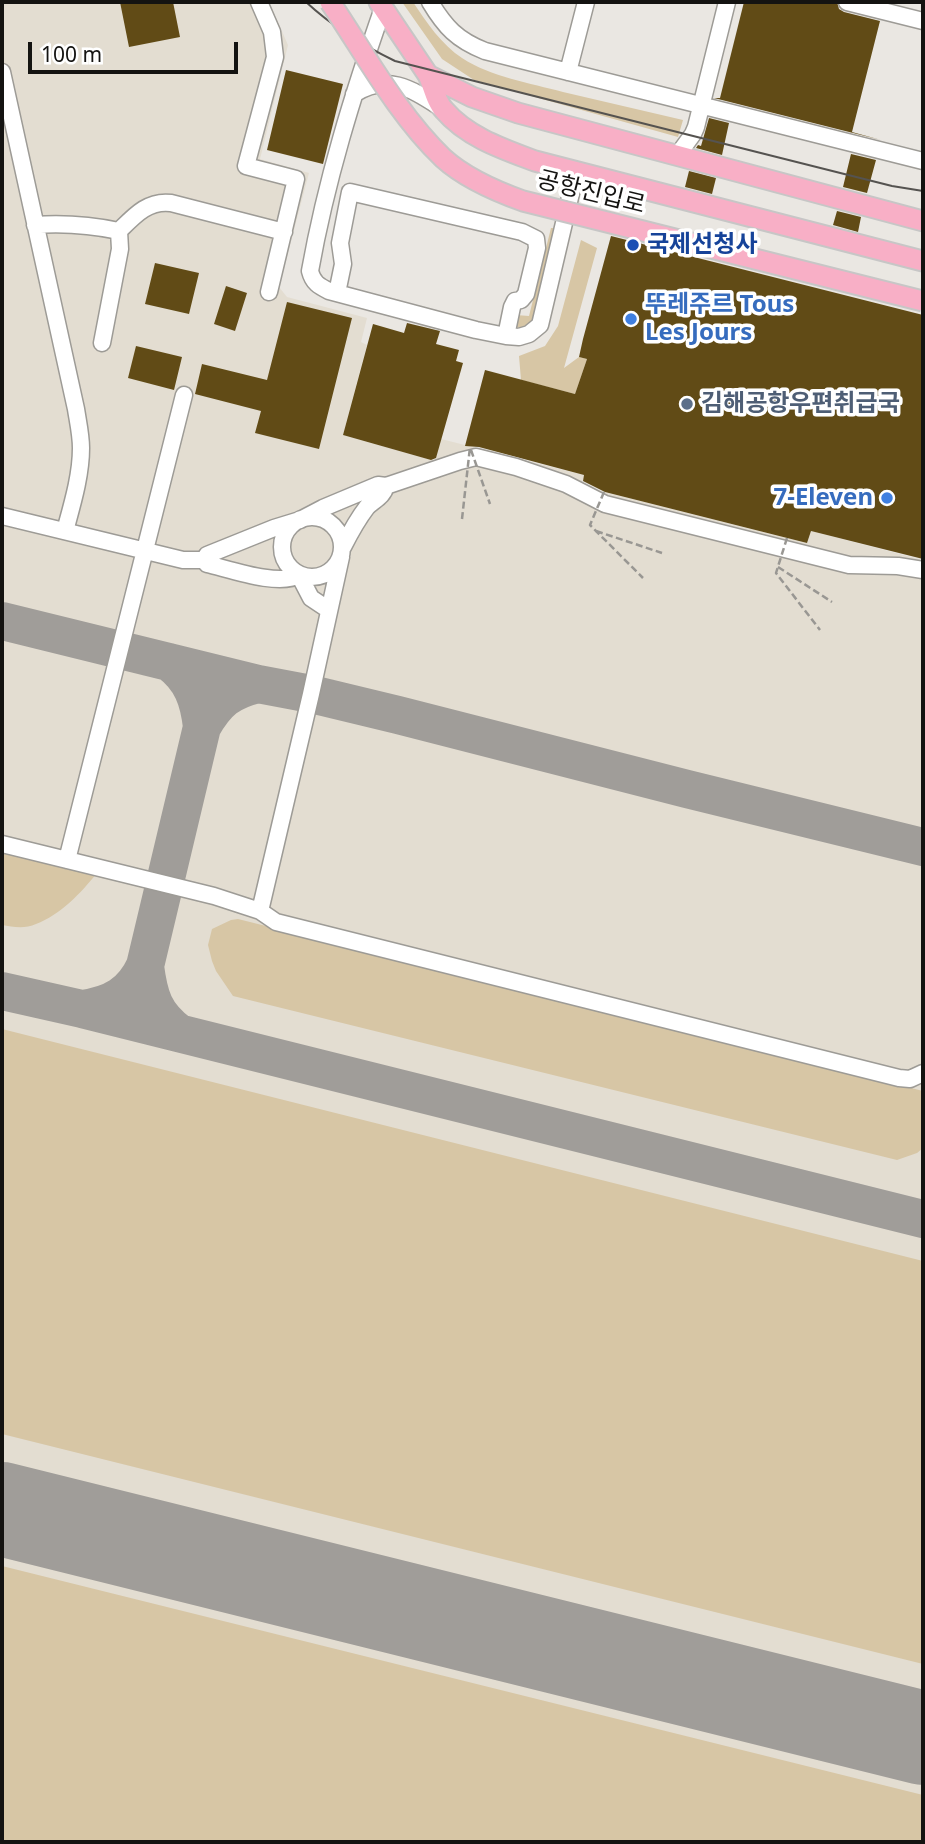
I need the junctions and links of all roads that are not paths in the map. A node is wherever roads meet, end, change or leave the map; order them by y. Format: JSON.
{"nodes":[{"id":1,"x":259,"y":2,"type":"edge"},
{"id":2,"x":331,"y":2,"type":"edge"},
{"id":3,"x":430,"y":2,"type":"edge"},
{"id":4,"x":586,"y":2,"type":"edge"},
{"id":5,"x":727,"y":2,"type":"edge"},
{"id":6,"x":847,"y":2,"type":"edge"},
{"id":7,"x":381,"y":5,"type":"edge"},
{"id":8,"x":923,"y":21,"type":"edge"},
{"id":9,"x":2,"y":72,"type":"edge"},
{"id":10,"x":568,"y":72,"type":"junction"},
{"id":11,"x":428,"y":75,"type":"junction"},
{"id":12,"x":354,"y":93,"type":"junction"},
{"id":13,"x":702,"y":105,"type":"junction"},
{"id":14,"x":443,"y":109,"type":"junction"},
{"id":15,"x":677,"y":156,"type":"junction"},
{"id":16,"x":923,"y":161,"type":"edge"},
{"id":17,"x":576,"y":172,"type":"junction"},
{"id":18,"x":923,"y":221,"type":"edge"},
{"id":19,"x":35,"y":225,"type":"junction"},
{"id":20,"x":119,"y":231,"type":"junction"},
{"id":21,"x":284,"y":232,"type":"junction"},
{"id":22,"x":923,"y":261,"type":"edge"},
{"id":23,"x":270,"y":292,"type":"dead end"},
{"id":24,"x":337,"y":293,"type":"junction"},
{"id":25,"x":923,"y":301,"type":"edge"},
{"id":26,"x":506,"y":335,"type":"junction"},
{"id":27,"x":102,"y":343,"type":"dead end"},
{"id":28,"x":184,"y":395,"type":"dead end"},
{"id":29,"x":386,"y":486,"type":"junction"},
{"id":30,"x":2,"y":516,"type":"edge"},
{"id":31,"x":300,"y":520,"type":"junction"},
{"id":32,"x":65,"y":531,"type":"junction"},
{"id":33,"x":145,"y":551,"type":"junction"},
{"id":34,"x":342,"y":552,"type":"junction"},
{"id":35,"x":204,"y":560,"type":"junction"},
{"id":36,"x":923,"y":570,"type":"edge"},
{"id":37,"x":299,"y":575,"type":"junction"},
{"id":38,"x":328,"y":610,"type":"junction"},
{"id":39,"x":2,"y":845,"type":"edge"},
{"id":40,"x":67,"y":860,"type":"junction"},
{"id":41,"x":260,"y":911,"type":"junction"},
{"id":42,"x":923,"y":1073,"type":"edge"}],
"edges":[{"from":1,"to":21,"type":"lane"},
{"from":2,"to":25,"type":"main road","name":"공항진입로","bridge":true},
{"from":3,"to":10,"type":"lane"},
{"from":4,"to":10,"type":"lane"},
{"from":5,"to":13,"type":"lane"},
{"from":6,"to":8,"type":"lane"},
{"from":7,"to":11,"type":"main road"},
{"from":7,"to":12,"type":"lane"},
{"from":9,"to":19,"type":"lane"},
{"from":10,"to":13,"type":"lane"},
{"from":11,"to":14,"type":"main road"},
{"from":11,"to":15,"type":"main road"},
{"from":12,"to":14,"type":"lane"},
{"from":12,"to":24,"type":"lane"},
{"from":13,"to":15,"type":"lane"},
{"from":13,"to":16,"type":"lane"},
{"from":14,"to":17,"type":"main road"},
{"from":15,"to":18,"type":"main road"},
{"from":17,"to":22,"type":"main road"},
{"from":17,"to":26,"type":"lane"},
{"from":19,"to":20,"type":"lane"},
{"from":19,"to":32,"type":"lane"},
{"from":20,"to":21,"type":"lane"},
{"from":20,"to":27,"type":"lane"},
{"from":21,"to":23,"type":"lane"},
{"from":24,"to":26,"type":"lane"},
{"from":24,"to":26,"type":"lane"},
{"from":28,"to":33,"type":"lane"},
{"from":29,"to":31,"type":"lane"},
{"from":29,"to":34,"type":"lane"},
{"from":29,"to":36,"type":"lane"},
{"from":30,"to":32,"type":"lane"},
{"from":31,"to":34,"type":"lane"},
{"from":31,"to":35,"type":"lane"},
{"from":31,"to":37,"type":"lane"},
{"from":32,"to":33,"type":"lane"},
{"from":33,"to":35,"type":"lane"},
{"from":33,"to":40,"type":"lane"},
{"from":34,"to":37,"type":"lane"},
{"from":34,"to":38,"type":"lane"},
{"from":35,"to":37,"type":"lane"},
{"from":37,"to":38,"type":"lane"},
{"from":38,"to":41,"type":"lane"},
{"from":39,"to":40,"type":"lane"},
{"from":40,"to":41,"type":"lane"},
{"from":41,"to":42,"type":"lane"}]}
